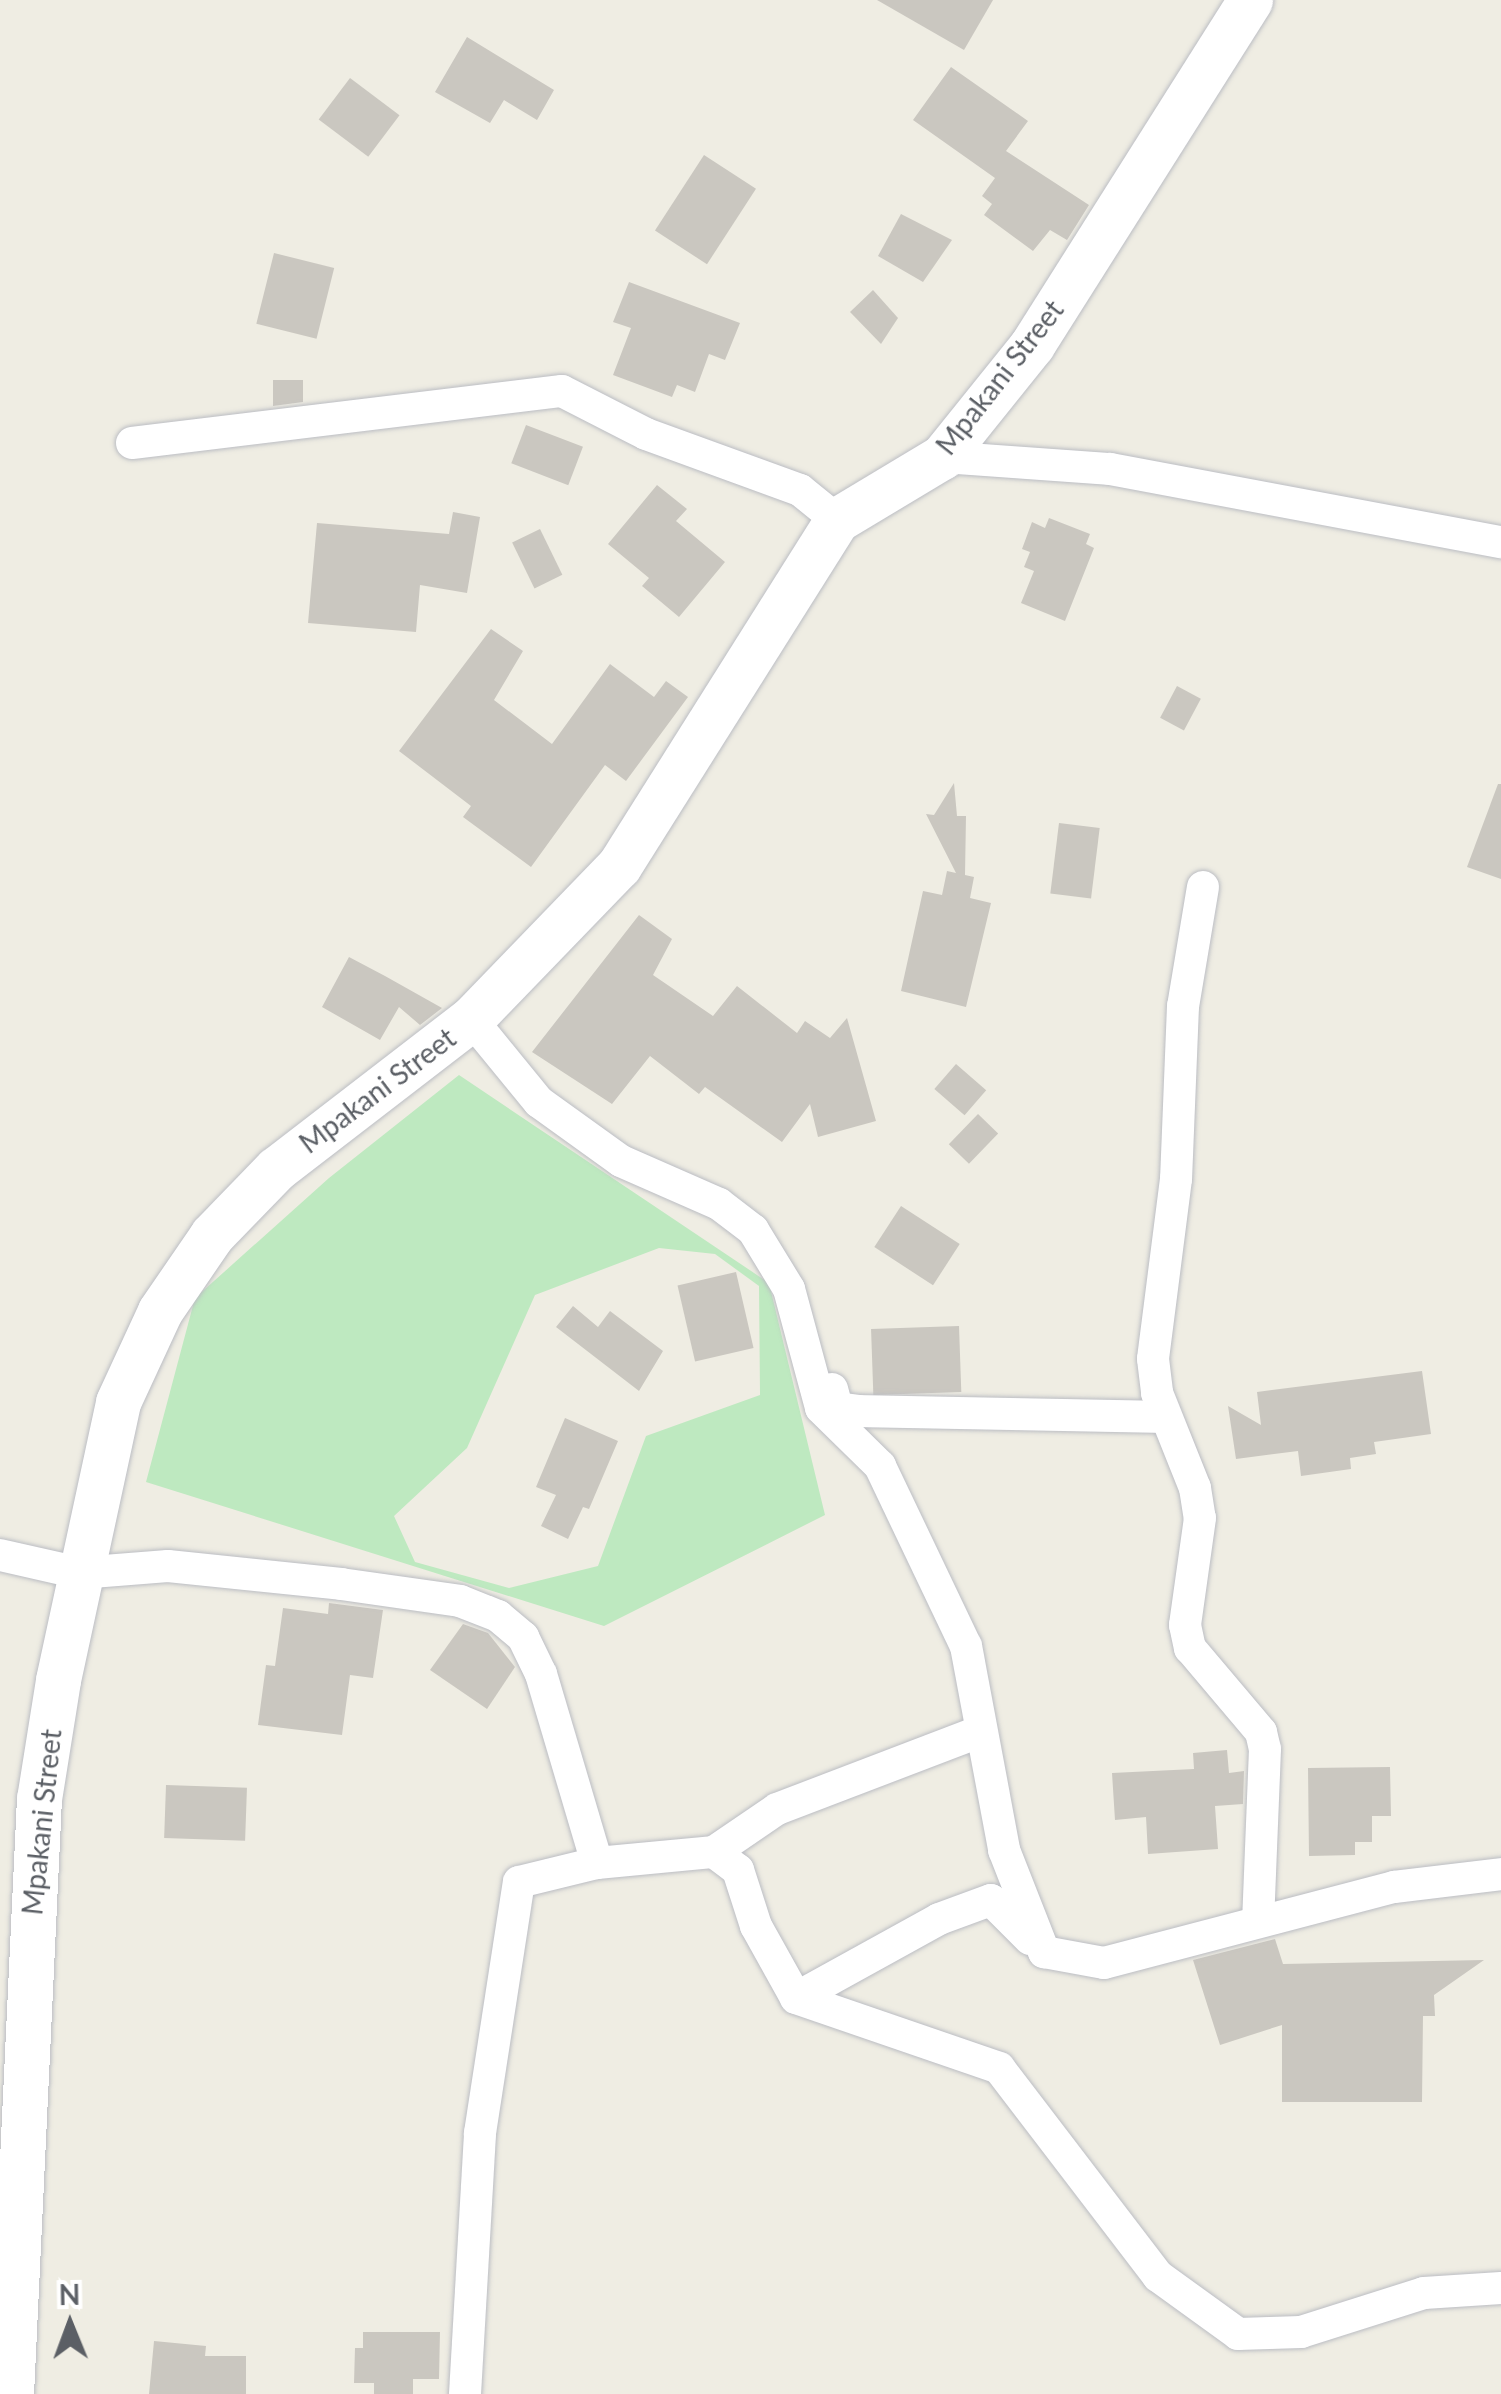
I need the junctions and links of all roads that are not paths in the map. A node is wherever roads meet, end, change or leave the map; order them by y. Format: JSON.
{"nodes":[{"id":1,"x":1250,"y":0,"type":"edge"},
{"id":2,"x":132,"y":443,"type":"dead end"},
{"id":3,"x":942,"y":456,"type":"junction"},
{"id":4,"x":836,"y":520,"type":"junction"},
{"id":5,"x":1501,"y":542,"type":"edge"},
{"id":6,"x":1203,"y":887,"type":"dead end"},
{"id":7,"x":471,"y":1019,"type":"junction"},
{"id":8,"x":752,"y":1210,"type":"dead end"},
{"id":9,"x":1164,"y":1418,"type":"junction"},
{"id":10,"x":0,"y":1554,"type":"edge"},
{"id":11,"x":79,"y":1573,"type":"junction"},
{"id":12,"x":981,"y":1731,"type":"junction"},
{"id":13,"x":714,"y":1852,"type":"junction"},
{"id":14,"x":597,"y":1862,"type":"junction"},
{"id":15,"x":1501,"y":1874,"type":"edge"},
{"id":16,"x":1258,"y":1920,"type":"junction"},
{"id":17,"x":1044,"y":1952,"type":"junction"},
{"id":18,"x":796,"y":1998,"type":"junction"},
{"id":19,"x":12,"y":2220,"type":"edge"},
{"id":20,"x":1501,"y":2288,"type":"edge"},
{"id":21,"x":11,"y":2394,"type":"edge"},
{"id":22,"x":464,"y":2394,"type":"edge"}],
"edges":[{"from":1,"to":3,"type":"street","name":"Mpakani Street"},
{"from":2,"to":4,"type":"street"},
{"from":3,"to":4,"type":"street","name":"Mpakani Street"},
{"from":3,"to":5,"type":"street"},
{"from":4,"to":7,"type":"street","name":"Mpakani Street"},
{"from":6,"to":9,"type":"street"},
{"from":7,"to":11,"type":"street","name":"Mpakani Street"},
{"from":7,"to":12,"type":"street"},
{"from":8,"to":9,"type":"street"},
{"from":9,"to":16,"type":"street"},
{"from":10,"to":11,"type":"street"},
{"from":11,"to":14,"type":"street"},
{"from":11,"to":19,"type":"street","name":"Mpakani Street"},
{"from":12,"to":13,"type":"street"},
{"from":12,"to":17,"type":"street"},
{"from":13,"to":14,"type":"street"},
{"from":13,"to":18,"type":"street"},
{"from":14,"to":22,"type":"street"},
{"from":15,"to":16,"type":"street"},
{"from":16,"to":17,"type":"street"},
{"from":17,"to":18,"type":"street"},
{"from":18,"to":20,"type":"street"},
{"from":19,"to":21,"type":"street","name":"Mpakani Street"}]}
